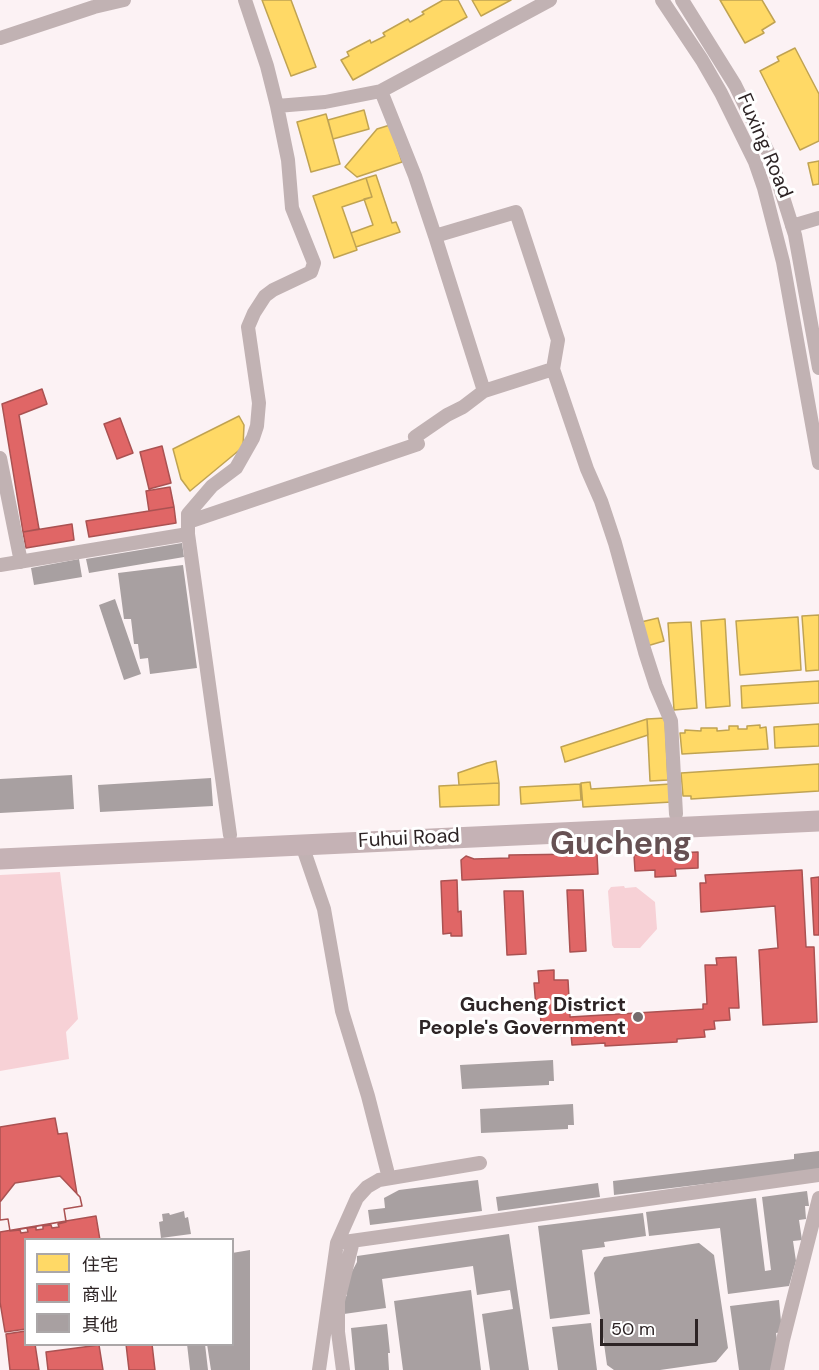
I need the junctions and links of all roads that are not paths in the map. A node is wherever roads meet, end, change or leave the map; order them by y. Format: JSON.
{"nodes":[{"id":1,"x":124,"y":0,"type":"edge"},
{"id":2,"x":245,"y":0,"type":"edge"},
{"id":3,"x":550,"y":0,"type":"edge"},
{"id":4,"x":662,"y":0,"type":"edge"},
{"id":5,"x":682,"y":0,"type":"edge"},
{"id":6,"x":0,"y":38,"type":"edge"},
{"id":7,"x":381,"y":90,"type":"junction"},
{"id":8,"x":277,"y":106,"type":"junction"},
{"id":9,"x":819,"y":218,"type":"edge"},
{"id":10,"x":792,"y":226,"type":"junction"},
{"id":11,"x":435,"y":236,"type":"junction"},
{"id":12,"x":819,"y":368,"type":"edge"},
{"id":13,"x":553,"y":369,"type":"junction"},
{"id":14,"x":484,"y":391,"type":"junction"},
{"id":15,"x":0,"y":458,"type":"edge"},
{"id":16,"x":819,"y":463,"type":"edge"},
{"id":17,"x":188,"y":528,"type":"junction"},
{"id":18,"x":21,"y":562,"type":"junction"},
{"id":19,"x":0,"y":565,"type":"edge"},
{"id":20,"x":819,"y":808,"type":"edge"},
{"id":21,"x":676,"y":814,"type":"junction"},
{"id":22,"x":819,"y":821,"type":"edge"},
{"id":23,"x":230,"y":834,"type":"junction"},
{"id":24,"x":302,"y":844,"type":"junction"},
{"id":25,"x":0,"y":845,"type":"edge"},
{"id":26,"x":0,"y":859,"type":"edge"},
{"id":27,"x":480,"y":1163,"type":"dead end"},
{"id":28,"x":819,"y":1175,"type":"edge"},
{"id":29,"x":389,"y":1178,"type":"junction"},
{"id":30,"x":819,"y":1198,"type":"edge"},
{"id":31,"x":353,"y":1241,"type":"junction"},
{"id":32,"x":337,"y":1243,"type":"junction"},
{"id":33,"x":319,"y":1370,"type":"edge"},
{"id":34,"x":344,"y":1370,"type":"edge"},
{"id":35,"x":777,"y":1370,"type":"edge"}],
"edges":[{"from":1,"to":6,"type":"street"},
{"from":2,"to":8,"type":"street"},
{"from":3,"to":7,"type":"street"},
{"from":4,"to":16,"type":"street","name":"Fuxing Road"},
{"from":5,"to":10,"type":"street","name":"Fuxing Road"},
{"from":7,"to":8,"type":"street"},
{"from":7,"to":11,"type":"street"},
{"from":8,"to":17,"type":"street"},
{"from":9,"to":10,"type":"street"},
{"from":10,"to":12,"type":"street","name":"Fuxing Road"},
{"from":11,"to":13,"type":"street"},
{"from":11,"to":14,"type":"street"},
{"from":13,"to":14,"type":"street"},
{"from":13,"to":21,"type":"street"},
{"from":14,"to":17,"type":"street"},
{"from":15,"to":18,"type":"street"},
{"from":17,"to":18,"type":"street"},
{"from":17,"to":23,"type":"street"},
{"from":18,"to":19,"type":"street"},
{"from":20,"to":21,"type":"main road","name":"Fuhui Road"},
{"from":21,"to":23,"type":"main road","name":"Fuhui Road"},
{"from":22,"to":24,"type":"main road","name":"Fuhui Road"},
{"from":23,"to":25,"type":"main road","name":"Fuhui Road"},
{"from":24,"to":26,"type":"main road","name":"Fuhui Road"},
{"from":24,"to":29,"type":"street"},
{"from":27,"to":29,"type":"street"},
{"from":28,"to":31,"type":"street"},
{"from":29,"to":32,"type":"street"},
{"from":30,"to":35,"type":"street"},
{"from":31,"to":32,"type":"street"},
{"from":31,"to":34,"type":"street"},
{"from":32,"to":33,"type":"street"}]}
